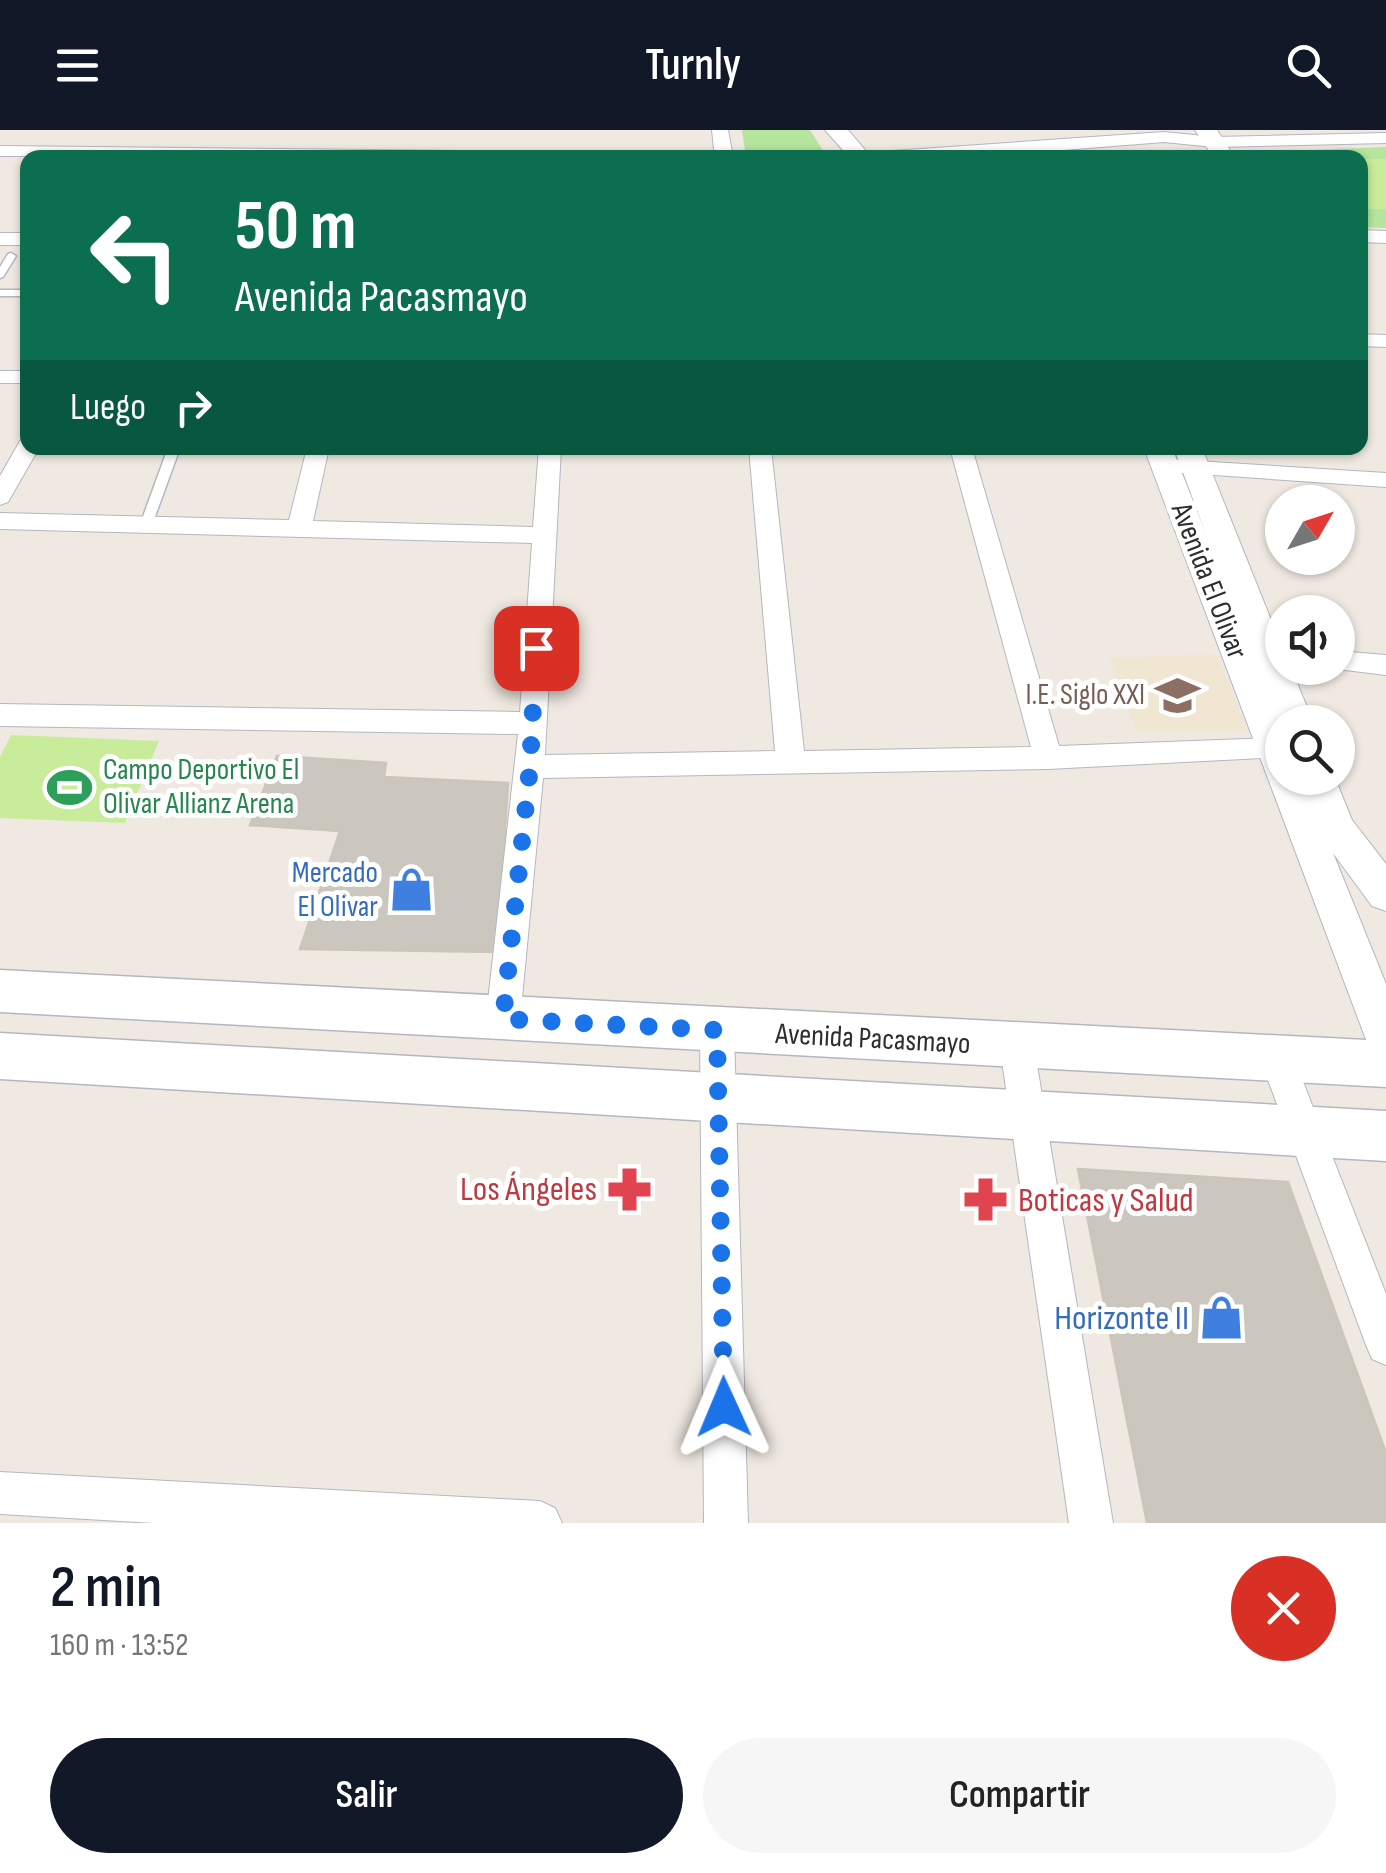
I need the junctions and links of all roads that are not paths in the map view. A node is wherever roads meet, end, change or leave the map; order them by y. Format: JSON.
{"nodes":[{"id":1,"x":70,"y":130,"type":"edge"},
{"id":2,"x":836,"y":130,"type":"edge"},
{"id":3,"x":968,"y":130,"type":"edge"},
{"id":4,"x":1051,"y":130,"type":"edge"},
{"id":5,"x":1386,"y":138,"type":"edge"},
{"id":6,"x":1215,"y":143,"type":"edge"},
{"id":7,"x":57,"y":149,"type":"junction"},
{"id":8,"x":28,"y":150,"type":"edge"},
{"id":9,"x":82,"y":150,"type":"edge"},
{"id":10,"x":855,"y":150,"type":"edge"},
{"id":11,"x":987,"y":150,"type":"edge"},
{"id":12,"x":1074,"y":150,"type":"edge"},
{"id":13,"x":1087,"y":150,"type":"edge"},
{"id":14,"x":6,"y":248,"type":"edge"},
{"id":15,"x":0,"y":275,"type":"edge"},
{"id":16,"x":23,"y":455,"type":"edge"},
{"id":17,"x":171,"y":455,"type":"edge"},
{"id":18,"x":316,"y":455,"type":"edge"},
{"id":19,"x":550,"y":455,"type":"edge"},
{"id":20,"x":761,"y":455,"type":"edge"},
{"id":21,"x":963,"y":455,"type":"edge"},
{"id":22,"x":1177,"y":457,"type":"edge"},
{"id":23,"x":1386,"y":480,"type":"edge"},
{"id":24,"x":0,"y":497,"type":"edge"},
{"id":25,"x":0,"y":520,"type":"edge"},
{"id":26,"x":147,"y":522,"type":"junction"},
{"id":27,"x":298,"y":529,"type":"junction"},
{"id":28,"x":544,"y":536,"type":"junction"},
{"id":29,"x":1263,"y":654,"type":"edge"},
{"id":30,"x":1355,"y":662,"type":"edge"},
{"id":31,"x":1386,"y":665,"type":"edge"},
{"id":32,"x":1271,"y":705,"type":"edge"},
{"id":33,"x":1287,"y":705,"type":"edge"},
{"id":34,"x":0,"y":714,"type":"edge"},
{"id":35,"x":530,"y":723,"type":"junction"},
{"id":36,"x":1048,"y":758,"type":"junction"},
{"id":37,"x":790,"y":759,"type":"junction"},
{"id":38,"x":1265,"y":765,"type":"edge"},
{"id":39,"x":530,"y":767,"type":"junction"},
{"id":40,"x":1291,"y":795,"type":"edge"},
{"id":41,"x":1323,"y":795,"type":"edge"},
{"id":42,"x":1386,"y":894,"type":"edge"},
{"id":43,"x":0,"y":991,"type":"edge"},
{"id":44,"x":503,"y":1019,"type":"junction"},
{"id":45,"x":717,"y":1030,"type":"junction"},
{"id":46,"x":1386,"y":1038,"type":"edge"},
{"id":47,"x":1017,"y":1046,"type":"junction"},
{"id":48,"x":0,"y":1056,"type":"edge"},
{"id":49,"x":1278,"y":1061,"type":"junction"},
{"id":50,"x":1386,"y":1064,"type":"edge"},
{"id":51,"x":718,"y":1098,"type":"junction"},
{"id":52,"x":1028,"y":1115,"type":"junction"},
{"id":53,"x":1305,"y":1131,"type":"junction"},
{"id":54,"x":1386,"y":1136,"type":"edge"},
{"id":55,"x":1386,"y":1345,"type":"edge"},
{"id":56,"x":0,"y":1493,"type":"edge"},
{"id":57,"x":540,"y":1523,"type":"edge"},
{"id":58,"x":726,"y":1523,"type":"edge"},
{"id":59,"x":1091,"y":1523,"type":"edge"}],
"edges":[{"from":1,"to":7,"type":"street"},
{"from":2,"to":10,"type":"street"},
{"from":3,"to":11,"type":"street"},
{"from":4,"to":12,"type":"street"},
{"from":5,"to":6,"type":"street"},
{"from":6,"to":13,"type":"street"},
{"from":7,"to":8,"type":"street"},
{"from":7,"to":9,"type":"street"},
{"from":14,"to":15,"type":"lane"},
{"from":16,"to":24,"type":"street"},
{"from":17,"to":26,"type":"lane"},
{"from":18,"to":27,"type":"street"},
{"from":19,"to":28,"type":"street"},
{"from":20,"to":37,"type":"street"},
{"from":21,"to":36,"type":"street"},
{"from":22,"to":23,"type":"street"},
{"from":22,"to":29,"type":"street","name":"Avenida El Olivar"},
{"from":25,"to":26,"type":"street"},
{"from":26,"to":27,"type":"street"},
{"from":27,"to":28,"type":"street"},
{"from":28,"to":35,"type":"street"},
{"from":29,"to":32,"type":"street","name":"Avenida El Olivar"},
{"from":29,"to":33,"type":"street"},
{"from":30,"to":31,"type":"street"},
{"from":34,"to":35,"type":"street"},
{"from":35,"to":39,"type":"street"},
{"from":36,"to":37,"type":"street"},
{"from":36,"to":38,"type":"street"},
{"from":37,"to":39,"type":"street"},
{"from":39,"to":44,"type":"street"},
{"from":40,"to":46,"type":"street","name":"Avenida El Olivar"},
{"from":41,"to":42,"type":"street"},
{"from":43,"to":44,"type":"main road","name":"Avenida Pacasmayo"},
{"from":44,"to":45,"type":"main road","name":"Avenida Pacasmayo"},
{"from":45,"to":47,"type":"main road","name":"Avenida Pacasmayo"},
{"from":45,"to":51,"type":"street"},
{"from":47,"to":49,"type":"main road","name":"Avenida Pacasmayo"},
{"from":47,"to":52,"type":"street"},
{"from":48,"to":51,"type":"main road"},
{"from":49,"to":50,"type":"main road","name":"Avenida Pacasmayo"},
{"from":49,"to":53,"type":"street"},
{"from":51,"to":52,"type":"main road"},
{"from":51,"to":58,"type":"street"},
{"from":52,"to":53,"type":"main road"},
{"from":52,"to":59,"type":"street"},
{"from":53,"to":54,"type":"main road"},
{"from":53,"to":55,"type":"street"},
{"from":56,"to":57,"type":"street"}]}
